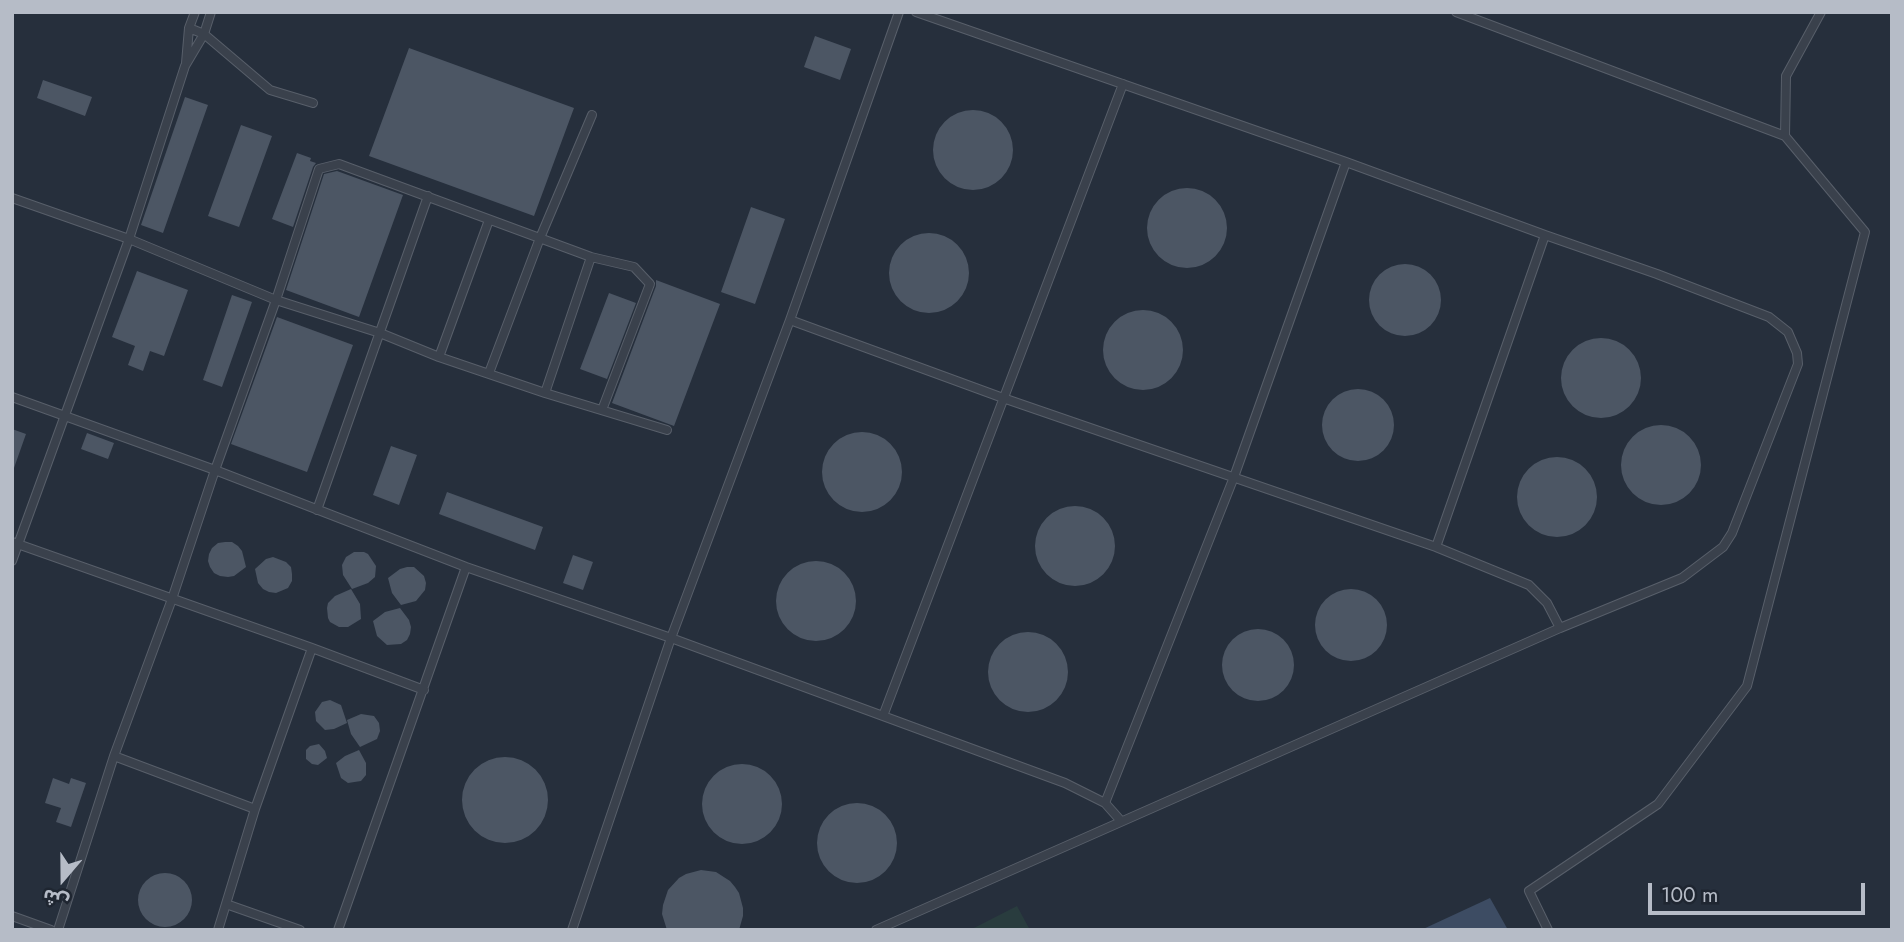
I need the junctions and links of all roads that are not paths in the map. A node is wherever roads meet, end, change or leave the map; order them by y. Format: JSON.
{"nodes":[{"id":1,"x":195,"y":12,"type":"edge"},
{"id":2,"x":211,"y":12,"type":"edge"},
{"id":3,"x":899,"y":12,"type":"edge"},
{"id":4,"x":916,"y":12,"type":"edge"},
{"id":5,"x":1455,"y":12,"type":"edge"},
{"id":6,"x":1821,"y":12,"type":"edge"},
{"id":7,"x":189,"y":28,"type":"junction"},
{"id":8,"x":204,"y":34,"type":"junction"},
{"id":9,"x":186,"y":66,"type":"junction"},
{"id":10,"x":1123,"y":84,"type":"junction"},
{"id":11,"x":313,"y":103,"type":"dead end"},
{"id":12,"x":592,"y":115,"type":"dead end"},
{"id":13,"x":1785,"y":136,"type":"junction"},
{"id":14,"x":1346,"y":162,"type":"junction"},
{"id":15,"x":428,"y":196,"type":"junction"},
{"id":16,"x":12,"y":198,"type":"edge"},
{"id":17,"x":489,"y":220,"type":"junction"},
{"id":18,"x":1545,"y":235,"type":"junction"},
{"id":19,"x":540,"y":238,"type":"junction"},
{"id":20,"x":129,"y":239,"type":"junction"},
{"id":21,"x":591,"y":257,"type":"junction"},
{"id":22,"x":276,"y":300,"type":"junction"},
{"id":23,"x":790,"y":320,"type":"junction"},
{"id":24,"x":380,"y":333,"type":"junction"},
{"id":25,"x":439,"y":357,"type":"junction"},
{"id":26,"x":489,"y":373,"type":"junction"},
{"id":27,"x":545,"y":393,"type":"junction"},
{"id":28,"x":12,"y":397,"type":"edge"},
{"id":29,"x":1003,"y":398,"type":"junction"},
{"id":30,"x":602,"y":411,"type":"junction"},
{"id":31,"x":64,"y":416,"type":"junction"},
{"id":32,"x":667,"y":430,"type":"dead end"},
{"id":33,"x":215,"y":470,"type":"junction"},
{"id":34,"x":1234,"y":477,"type":"junction"},
{"id":35,"x":317,"y":510,"type":"junction"},
{"id":36,"x":15,"y":543,"type":"edge"},
{"id":37,"x":1436,"y":547,"type":"junction"},
{"id":38,"x":12,"y":561,"type":"edge"},
{"id":39,"x":466,"y":567,"type":"junction"},
{"id":40,"x":172,"y":599,"type":"junction"},
{"id":41,"x":1560,"y":628,"type":"junction"},
{"id":42,"x":671,"y":638,"type":"junction"},
{"id":43,"x":312,"y":649,"type":"junction"},
{"id":44,"x":424,"y":690,"type":"junction"},
{"id":45,"x":883,"y":716,"type":"junction"},
{"id":46,"x":114,"y":757,"type":"junction"},
{"id":47,"x":1105,"y":803,"type":"junction"},
{"id":48,"x":255,"y":809,"type":"junction"},
{"id":49,"x":1121,"y":821,"type":"junction"},
{"id":50,"x":226,"y":904,"type":"junction"},
{"id":51,"x":12,"y":916,"type":"edge"},
{"id":52,"x":51,"y":930,"type":"edge"},
{"id":53,"x":58,"y":930,"type":"edge"},
{"id":54,"x":218,"y":930,"type":"edge"},
{"id":55,"x":300,"y":930,"type":"edge"},
{"id":56,"x":338,"y":930,"type":"edge"},
{"id":57,"x":572,"y":930,"type":"edge"},
{"id":58,"x":876,"y":930,"type":"edge"},
{"id":59,"x":1548,"y":930,"type":"edge"}],
"edges":[{"from":1,"to":7,"type":"lane"},
{"from":2,"to":8,"type":"lane"},
{"from":3,"to":23,"type":"lane"},
{"from":4,"to":10,"type":"lane"},
{"from":5,"to":13,"type":"lane"},
{"from":6,"to":13,"type":"lane"},
{"from":7,"to":8,"type":"lane"},
{"from":7,"to":9,"type":"lane"},
{"from":8,"to":9,"type":"lane"},
{"from":8,"to":11,"type":"lane"},
{"from":9,"to":20,"type":"lane"},
{"from":10,"to":14,"type":"lane"},
{"from":10,"to":29,"type":"lane"},
{"from":12,"to":19,"type":"lane"},
{"from":13,"to":59,"type":"lane"},
{"from":14,"to":18,"type":"lane"},
{"from":14,"to":34,"type":"lane"},
{"from":15,"to":17,"type":"lane"},
{"from":15,"to":22,"type":"lane"},
{"from":15,"to":24,"type":"lane"},
{"from":16,"to":20,"type":"lane"},
{"from":17,"to":19,"type":"lane"},
{"from":17,"to":25,"type":"lane"},
{"from":18,"to":37,"type":"lane"},
{"from":18,"to":41,"type":"lane"},
{"from":19,"to":21,"type":"lane"},
{"from":19,"to":26,"type":"lane"},
{"from":20,"to":22,"type":"lane"},
{"from":20,"to":31,"type":"lane"},
{"from":21,"to":27,"type":"lane"},
{"from":21,"to":30,"type":"lane"},
{"from":22,"to":24,"type":"lane"},
{"from":22,"to":33,"type":"lane"},
{"from":23,"to":29,"type":"lane"},
{"from":23,"to":42,"type":"lane"},
{"from":24,"to":25,"type":"lane"},
{"from":24,"to":35,"type":"lane"},
{"from":25,"to":26,"type":"lane"},
{"from":26,"to":27,"type":"lane"},
{"from":27,"to":30,"type":"lane"},
{"from":28,"to":31,"type":"lane"},
{"from":29,"to":34,"type":"lane"},
{"from":29,"to":45,"type":"lane"},
{"from":30,"to":32,"type":"lane"},
{"from":31,"to":33,"type":"lane"},
{"from":31,"to":36,"type":"lane"},
{"from":33,"to":35,"type":"lane"},
{"from":33,"to":40,"type":"lane"},
{"from":34,"to":37,"type":"lane"},
{"from":34,"to":47,"type":"lane"},
{"from":35,"to":39,"type":"lane"},
{"from":36,"to":38,"type":"lane"},
{"from":36,"to":40,"type":"lane"},
{"from":37,"to":41,"type":"lane"},
{"from":39,"to":42,"type":"lane"},
{"from":39,"to":44,"type":"lane"},
{"from":40,"to":43,"type":"lane"},
{"from":40,"to":46,"type":"lane"},
{"from":41,"to":49,"type":"lane"},
{"from":42,"to":45,"type":"lane"},
{"from":42,"to":57,"type":"lane"},
{"from":43,"to":44,"type":"lane"},
{"from":43,"to":48,"type":"lane"},
{"from":44,"to":56,"type":"lane"},
{"from":45,"to":47,"type":"lane"},
{"from":46,"to":48,"type":"lane"},
{"from":46,"to":53,"type":"lane"},
{"from":47,"to":49,"type":"lane"},
{"from":48,"to":50,"type":"lane"},
{"from":49,"to":58,"type":"lane"},
{"from":50,"to":54,"type":"lane"},
{"from":50,"to":55,"type":"lane"},
{"from":51,"to":52,"type":"lane"}]}
